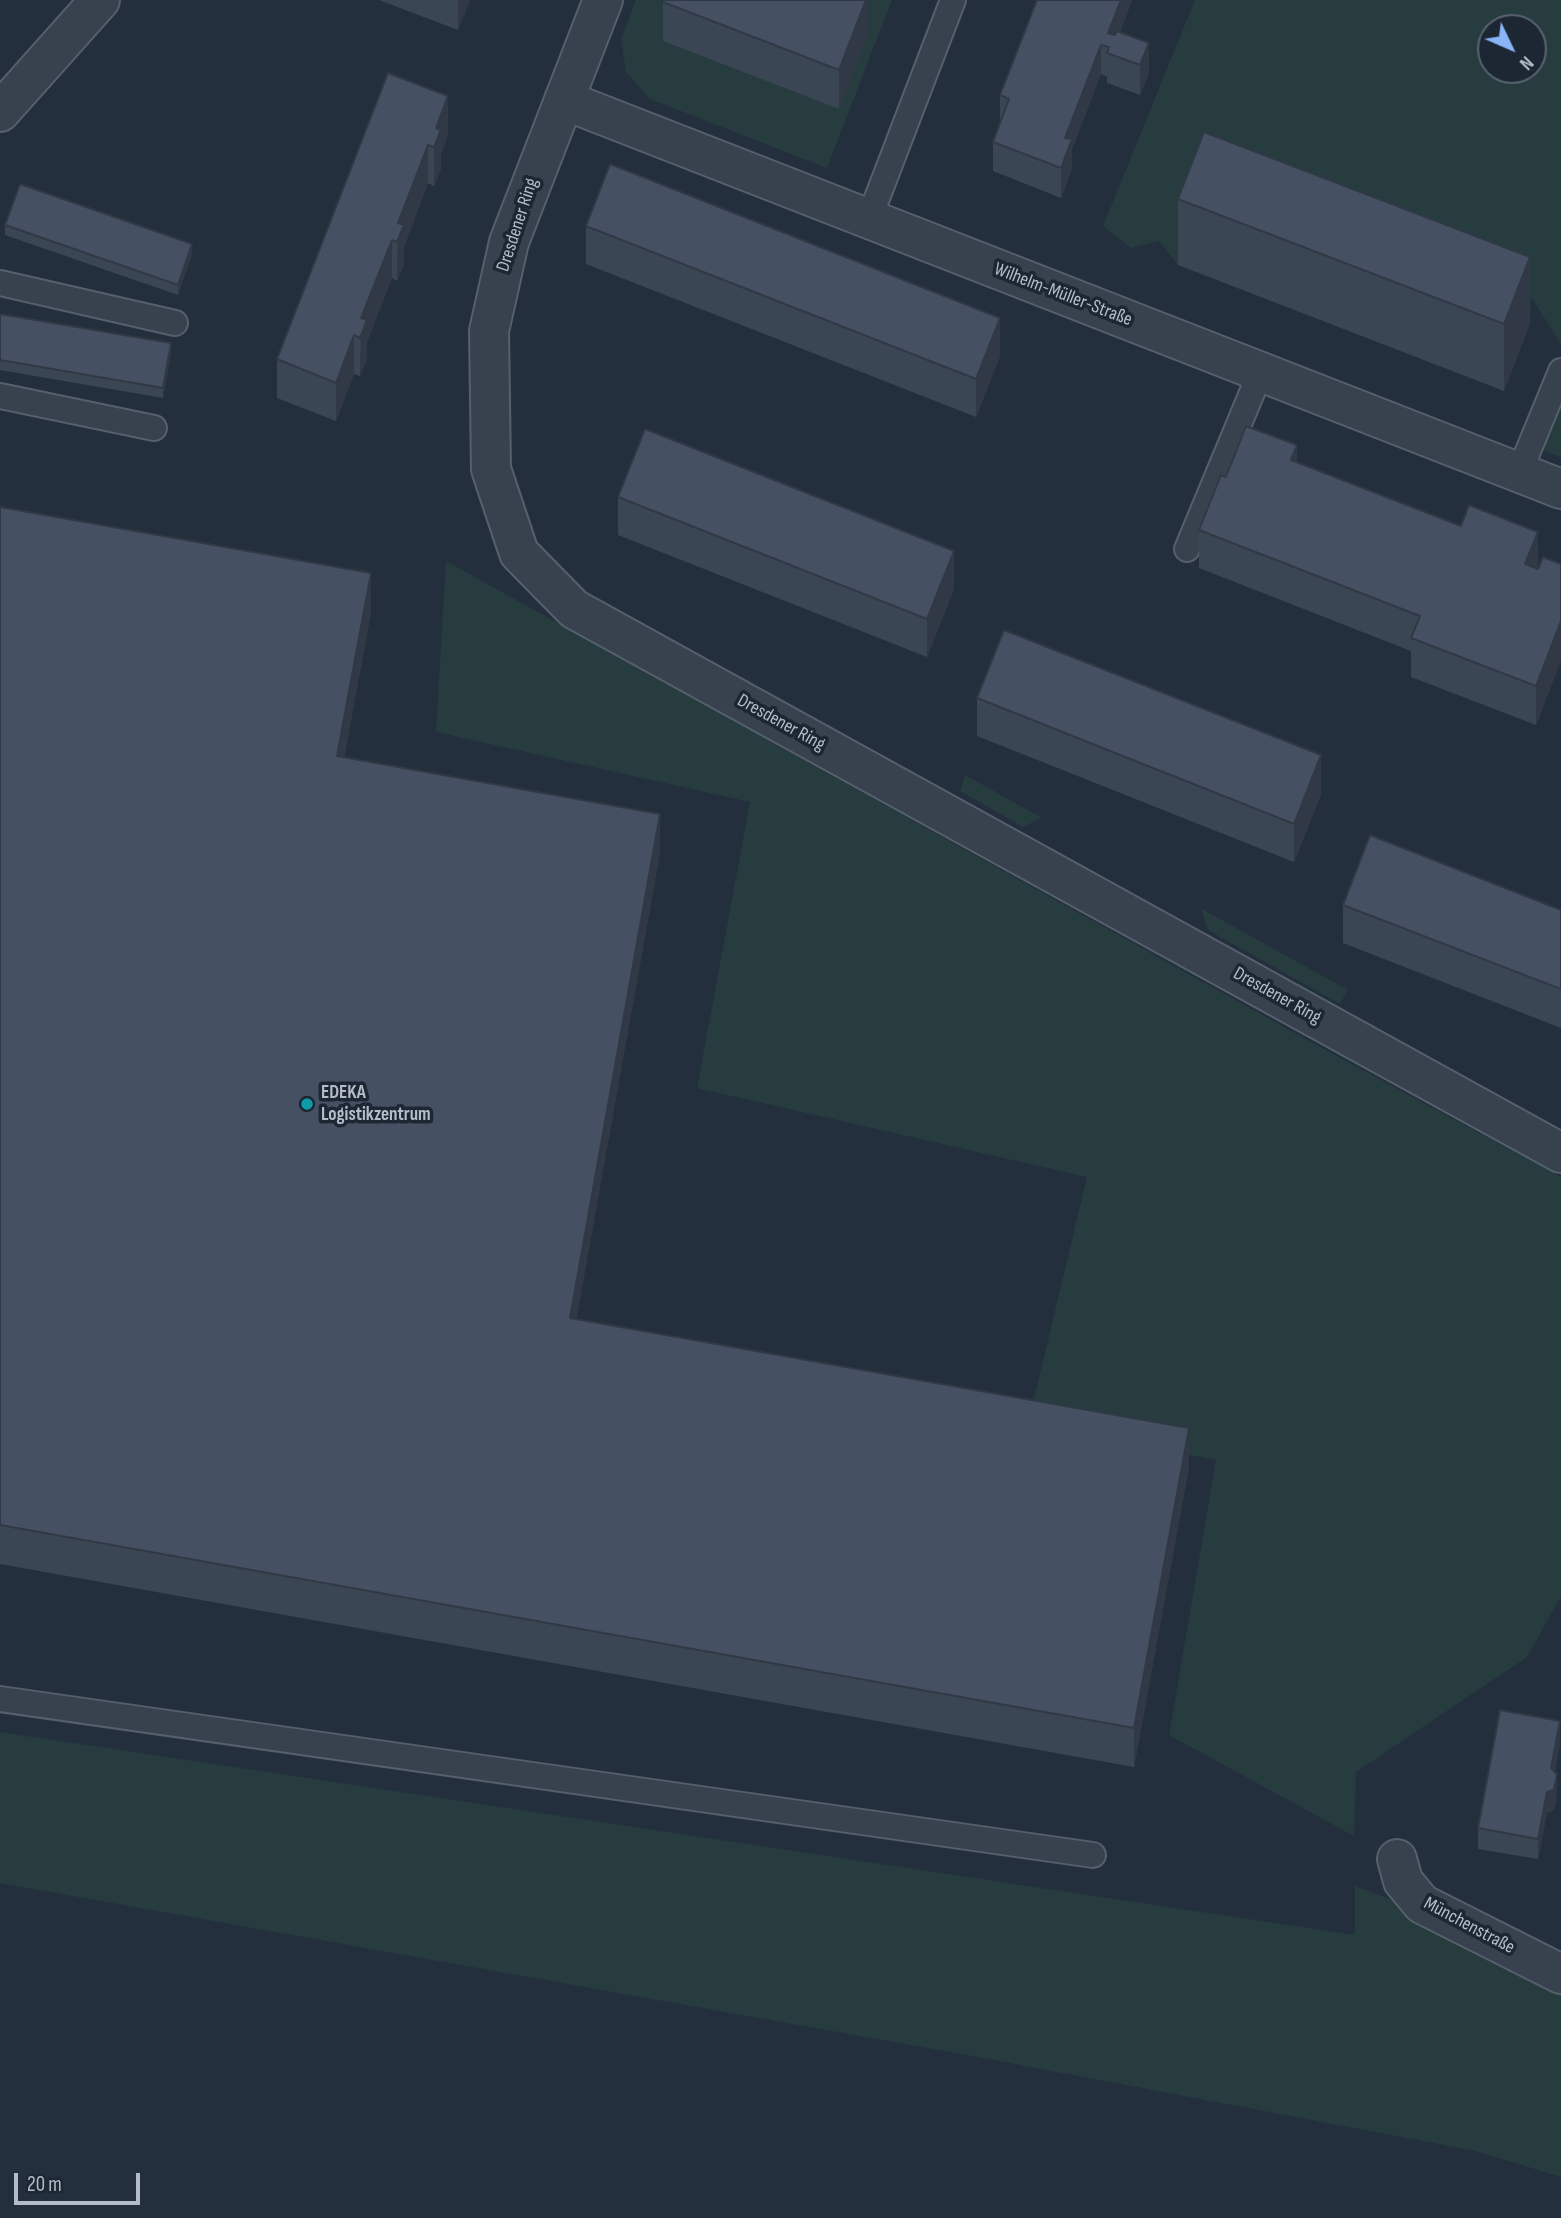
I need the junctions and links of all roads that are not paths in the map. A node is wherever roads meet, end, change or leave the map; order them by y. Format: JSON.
{"nodes":[{"id":1,"x":100,"y":0,"type":"edge"},
{"id":2,"x":603,"y":0,"type":"edge"},
{"id":3,"x":953,"y":0,"type":"edge"},
{"id":4,"x":565,"y":100,"type":"junction"},
{"id":5,"x":0,"y":112,"type":"edge"},
{"id":6,"x":869,"y":219,"type":"junction"},
{"id":7,"x":0,"y":283,"type":"edge"},
{"id":8,"x":175,"y":323,"type":"dead end"},
{"id":9,"x":1261,"y":370,"type":"junction"},
{"id":10,"x":1561,"y":371,"type":"edge"},
{"id":11,"x":0,"y":396,"type":"edge"},
{"id":12,"x":154,"y":428,"type":"dead end"},
{"id":13,"x":1519,"y":473,"type":"junction"},
{"id":14,"x":1561,"y":489,"type":"edge"},
{"id":15,"x":1187,"y":549,"type":"dead end"},
{"id":16,"x":1561,"y":1153,"type":"edge"},
{"id":17,"x":0,"y":1699,"type":"edge"},
{"id":18,"x":1093,"y":1855,"type":"dead end"},
{"id":19,"x":1397,"y":1859,"type":"dead end"},
{"id":20,"x":1561,"y":1974,"type":"edge"}],
"edges":[{"from":1,"to":5,"type":"street"},
{"from":2,"to":4,"type":"street","name":"Dresdener Ring"},
{"from":3,"to":6,"type":"lane"},
{"from":4,"to":6,"type":"street","name":"Wilhelm-Müller-Straße"},
{"from":4,"to":16,"type":"street","name":"Dresdener Ring"},
{"from":6,"to":9,"type":"street","name":"Wilhelm-Müller-Straße"},
{"from":7,"to":8,"type":"lane"},
{"from":9,"to":13,"type":"street","name":"Wilhelm-Müller-Straße"},
{"from":9,"to":15,"type":"lane"},
{"from":10,"to":13,"type":"lane"},
{"from":11,"to":12,"type":"lane"},
{"from":13,"to":14,"type":"street","name":"Wilhelm-Müller-Straße"},
{"from":17,"to":18,"type":"lane"},
{"from":19,"to":20,"type":"street","name":"Münchenstraße"}]}
